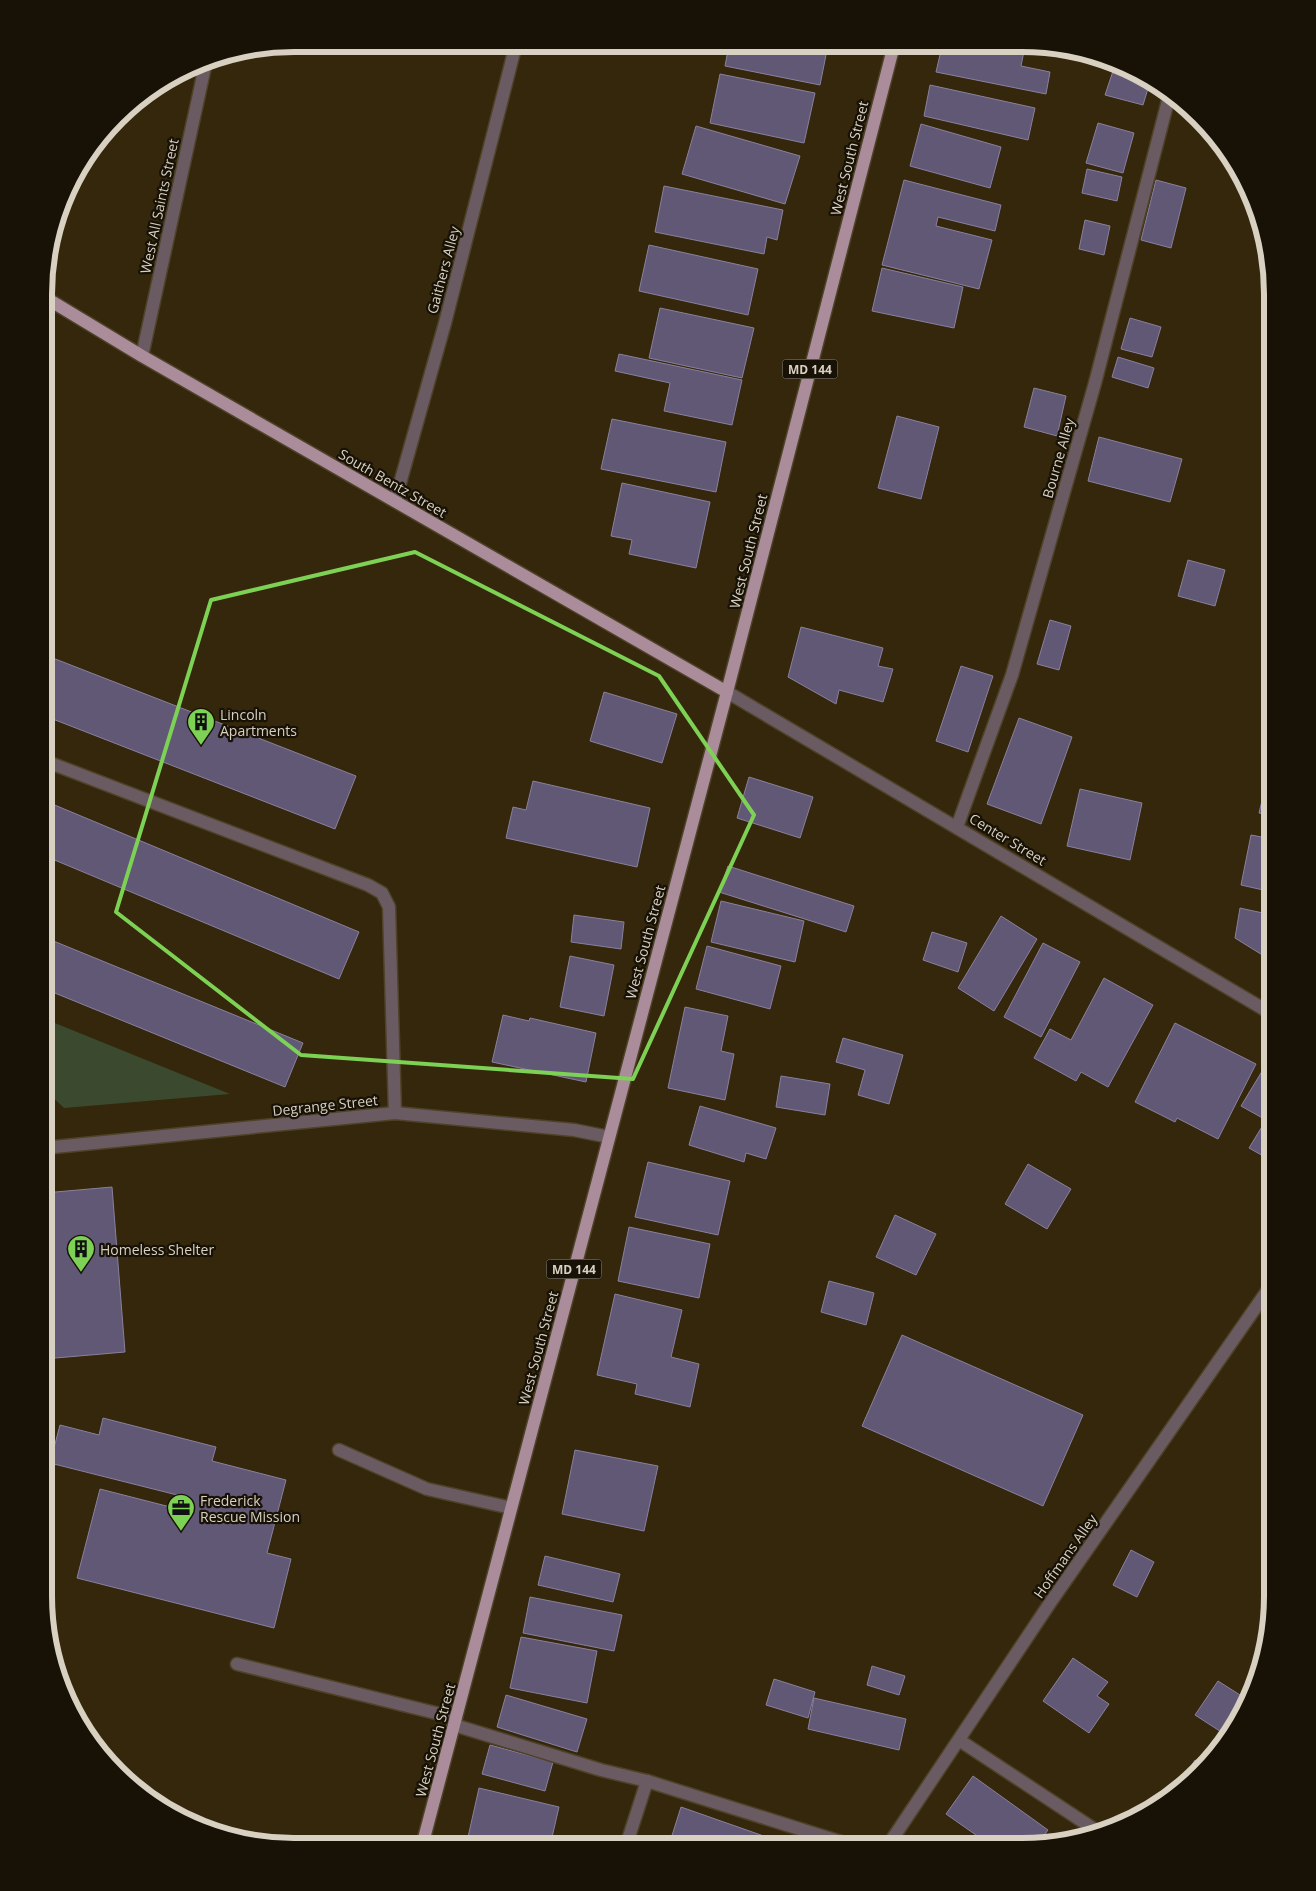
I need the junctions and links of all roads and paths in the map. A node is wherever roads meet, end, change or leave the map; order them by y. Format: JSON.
{"nodes":[{"id":1,"x":514,"y":52,"type":"edge"},
{"id":2,"x":892,"y":52,"type":"edge"},
{"id":3,"x":204,"y":70,"type":"edge"},
{"id":4,"x":1168,"y":102,"type":"edge"},
{"id":5,"x":52,"y":302,"type":"edge"},
{"id":6,"x":142,"y":356,"type":"junction"},
{"id":7,"x":395,"y":501,"type":"junction"},
{"id":8,"x":727,"y":692,"type":"junction"},
{"id":9,"x":52,"y":764,"type":"edge"},
{"id":10,"x":957,"y":827,"type":"junction"},
{"id":11,"x":1264,"y":1009,"type":"edge"},
{"id":12,"x":395,"y":1113,"type":"junction"},
{"id":13,"x":609,"y":1137,"type":"junction"},
{"id":14,"x":52,"y":1147,"type":"edge"},
{"id":15,"x":1264,"y":1295,"type":"edge"},
{"id":16,"x":339,"y":1450,"type":"dead end"},
{"id":17,"x":511,"y":1508,"type":"junction"},
{"id":18,"x":237,"y":1664,"type":"dead end"},
{"id":19,"x":455,"y":1721,"type":"junction"},
{"id":20,"x":959,"y":1740,"type":"junction"},
{"id":21,"x":647,"y":1782,"type":"junction"},
{"id":22,"x":1091,"y":1828,"type":"edge"},
{"id":23,"x":424,"y":1838,"type":"edge"},
{"id":24,"x":629,"y":1838,"type":"edge"},
{"id":25,"x":828,"y":1838,"type":"edge"},
{"id":26,"x":893,"y":1838,"type":"edge"}],
"edges":[{"from":1,"to":7,"type":"street","name":"Gaithers Alley"},
{"from":2,"to":8,"type":"main road","name":"West South Street","number":"MD 144"},
{"from":3,"to":6,"type":"street","name":"West All Saints Street"},
{"from":4,"to":10,"type":"street","name":"Bourne Alley"},
{"from":5,"to":6,"type":"main road","name":"South Bentz Street"},
{"from":6,"to":7,"type":"main road","name":"South Bentz Street"},
{"from":7,"to":8,"type":"main road","name":"South Bentz Street"},
{"from":8,"to":10,"type":"street","name":"Center Street"},
{"from":8,"to":13,"type":"main road","name":"West South Street","number":"MD 144"},
{"from":9,"to":12,"type":"street"},
{"from":10,"to":11,"type":"street","name":"Center Street"},
{"from":12,"to":13,"type":"street","name":"Degrange Street"},
{"from":12,"to":14,"type":"street","name":"Degrange Street"},
{"from":13,"to":17,"type":"main road","name":"West South Street","number":"MD 144"},
{"from":15,"to":20,"type":"street","name":"Hoffmans Alley"},
{"from":16,"to":17,"type":"street"},
{"from":17,"to":19,"type":"main road","name":"West South Street","number":"MD 144"},
{"from":18,"to":19,"type":"street"},
{"from":19,"to":21,"type":"street"},
{"from":19,"to":23,"type":"main road","name":"West South Street","number":"MD 144"},
{"from":20,"to":22,"type":"street"},
{"from":20,"to":26,"type":"street","name":"Hoffmans Alley"},
{"from":21,"to":24,"type":"street"},
{"from":21,"to":25,"type":"street"}]}
